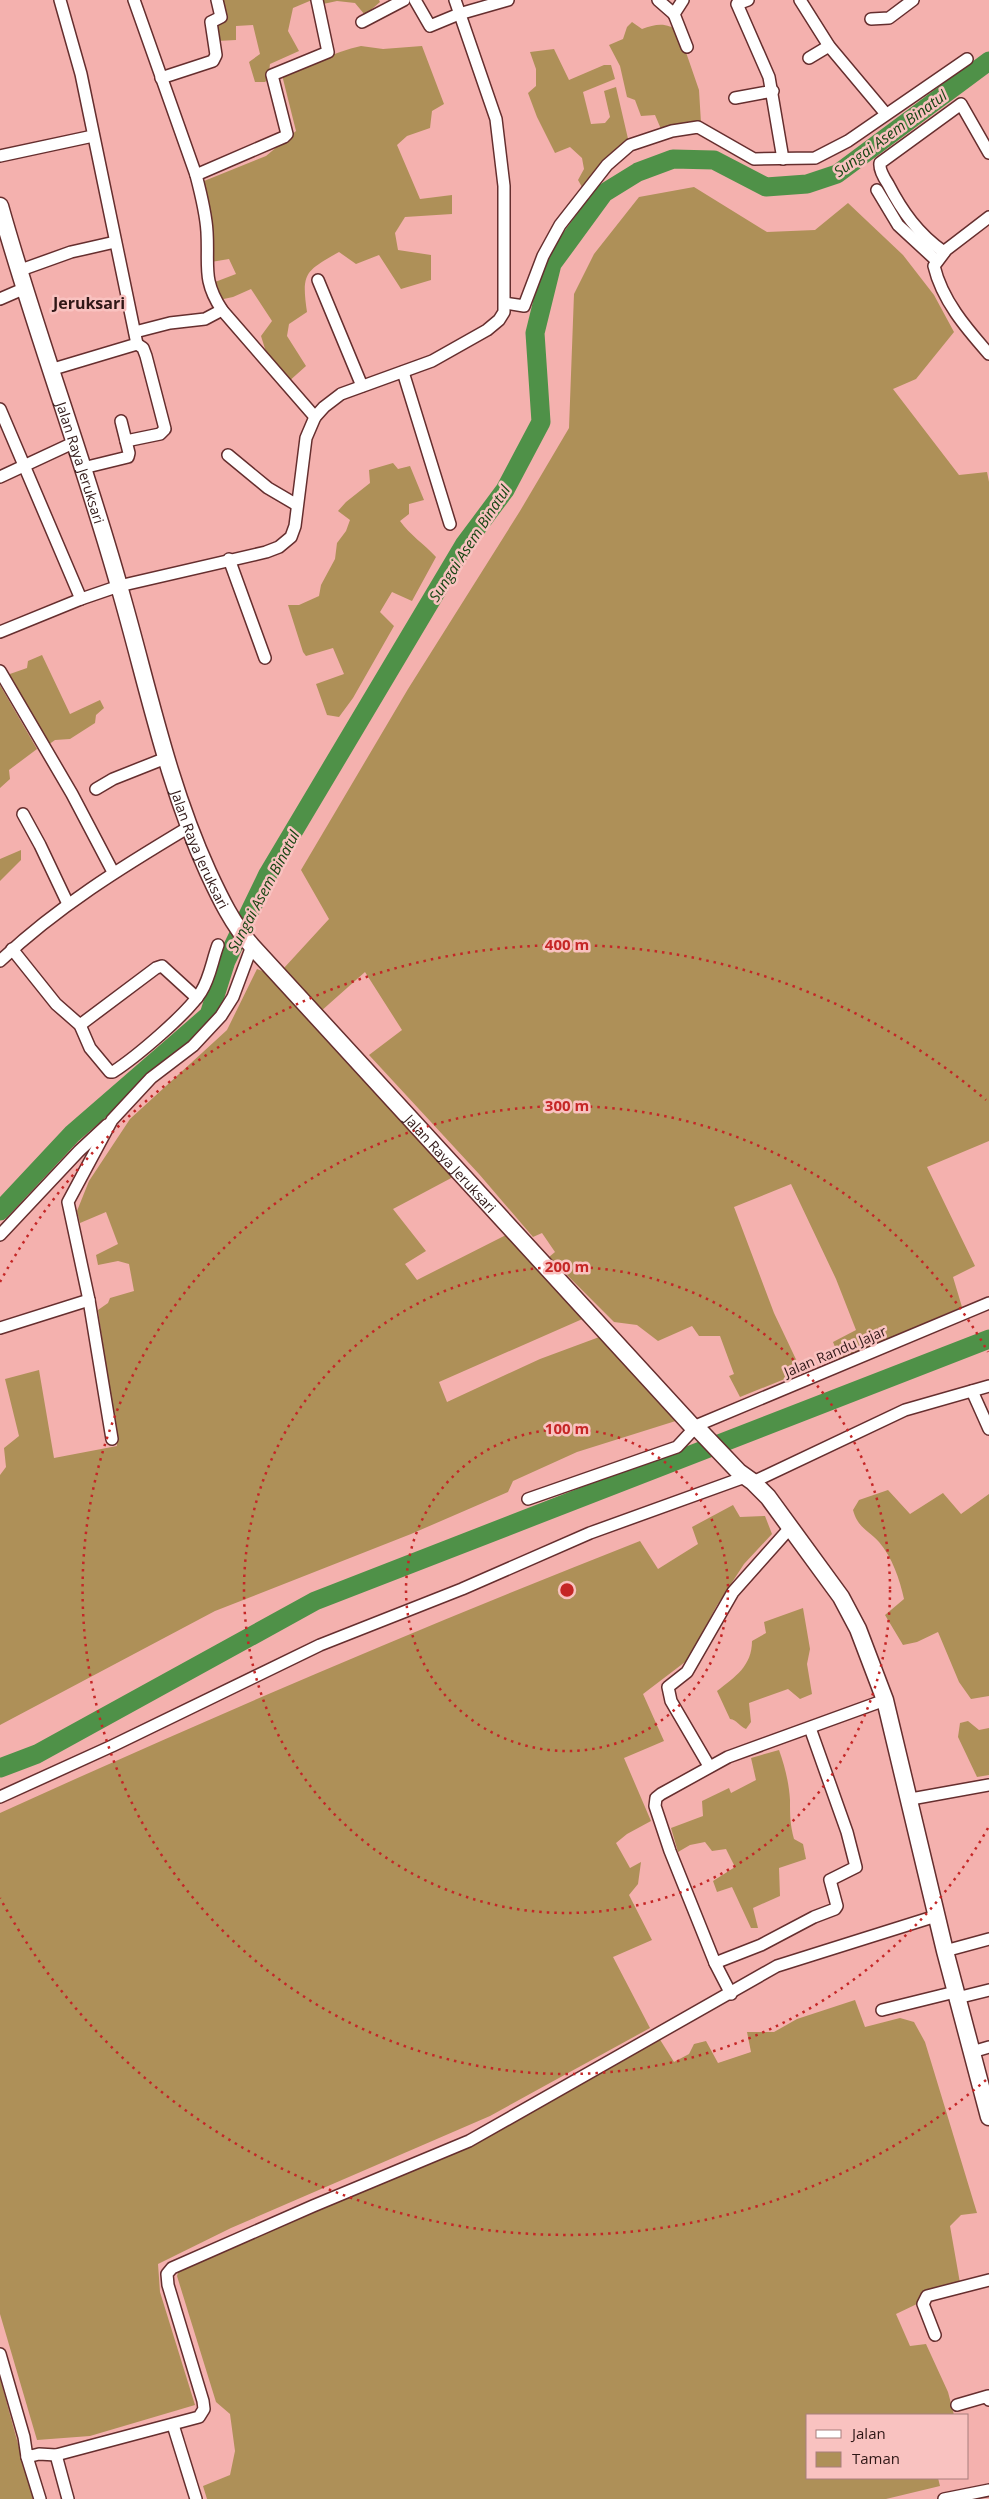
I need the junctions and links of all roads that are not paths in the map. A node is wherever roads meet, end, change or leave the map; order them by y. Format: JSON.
{"nodes":[{"id":1,"x":60,"y":0,"type":"edge"},
{"id":2,"x":134,"y":0,"type":"edge"},
{"id":3,"x":217,"y":0,"type":"edge"},
{"id":4,"x":316,"y":0,"type":"edge"},
{"id":5,"x":404,"y":0,"type":"edge"},
{"id":6,"x":415,"y":0,"type":"edge"},
{"id":7,"x":455,"y":0,"type":"edge"},
{"id":8,"x":508,"y":0,"type":"edge"},
{"id":9,"x":658,"y":0,"type":"edge"},
{"id":10,"x":683,"y":0,"type":"edge"},
{"id":11,"x":748,"y":0,"type":"edge"},
{"id":12,"x":800,"y":0,"type":"edge"},
{"id":13,"x":913,"y":0,"type":"edge"},
{"id":14,"x":459,"y":14,"type":"junction"},
{"id":15,"x":674,"y":14,"type":"junction"},
{"id":16,"x":871,"y":19,"type":"dead end"},
{"id":17,"x":362,"y":22,"type":"dead end"},
{"id":18,"x":829,"y":46,"type":"junction"},
{"id":19,"x":687,"y":47,"type":"dead end"},
{"id":20,"x":809,"y":58,"type":"dead end"},
{"id":21,"x":968,"y":59,"type":"dead end"},
{"id":22,"x":161,"y":78,"type":"junction"},
{"id":23,"x":773,"y":90,"type":"junction"},
{"id":24,"x":735,"y":98,"type":"dead end"},
{"id":25,"x":886,"y":114,"type":"junction"},
{"id":26,"x":93,"y":136,"type":"junction"},
{"id":27,"x":989,"y":152,"type":"edge"},
{"id":28,"x":0,"y":156,"type":"edge"},
{"id":29,"x":783,"y":159,"type":"junction"},
{"id":30,"x":196,"y":175,"type":"junction"},
{"id":31,"x":877,"y":190,"type":"dead end"},
{"id":32,"x":0,"y":206,"type":"edge"},
{"id":33,"x":989,"y":217,"type":"edge"},
{"id":34,"x":116,"y":242,"type":"junction"},
{"id":35,"x":946,"y":252,"type":"junction"},
{"id":36,"x":18,"y":271,"type":"junction"},
{"id":37,"x":318,"y":280,"type":"dead end"},
{"id":38,"x":23,"y":289,"type":"junction"},
{"id":39,"x":0,"y":299,"type":"edge"},
{"id":40,"x":505,"y":303,"type":"junction"},
{"id":41,"x":222,"y":310,"type":"junction"},
{"id":42,"x":135,"y":332,"type":"junction"},
{"id":43,"x":137,"y":344,"type":"junction"},
{"id":44,"x":989,"y":354,"type":"edge"},
{"id":45,"x":50,"y":370,"type":"junction"},
{"id":46,"x":403,"y":372,"type":"junction"},
{"id":47,"x":362,"y":386,"type":"junction"},
{"id":48,"x":0,"y":409,"type":"edge"},
{"id":49,"x":315,"y":417,"type":"junction"},
{"id":50,"x":121,"y":421,"type":"dead end"},
{"id":51,"x":126,"y":441,"type":"junction"},
{"id":52,"x":73,"y":444,"type":"junction"},
{"id":53,"x":228,"y":455,"type":"dead end"},
{"id":54,"x":25,"y":466,"type":"junction"},
{"id":55,"x":83,"y":468,"type":"junction"},
{"id":56,"x":0,"y":477,"type":"edge"},
{"id":57,"x":297,"y":505,"type":"junction"},
{"id":58,"x":450,"y":524,"type":"dead end"},
{"id":59,"x":229,"y":559,"type":"junction"},
{"id":60,"x":119,"y":586,"type":"junction"},
{"id":61,"x":82,"y":599,"type":"junction"},
{"id":62,"x":0,"y":632,"type":"edge"},
{"id":63,"x":264,"y":658,"type":"dead end"},
{"id":64,"x":0,"y":671,"type":"edge"},
{"id":65,"x":166,"y":758,"type":"junction"},
{"id":66,"x":96,"y":789,"type":"dead end"},
{"id":67,"x":23,"y":814,"type":"dead end"},
{"id":68,"x":188,"y":827,"type":"junction"},
{"id":69,"x":114,"y":872,"type":"junction"},
{"id":70,"x":68,"y":904,"type":"junction"},
{"id":71,"x":218,"y":945,"type":"dead end"},
{"id":72,"x":251,"y":945,"type":"junction"},
{"id":73,"x":12,"y":949,"type":"junction"},
{"id":74,"x":0,"y":961,"type":"edge"},
{"id":75,"x":197,"y":998,"type":"junction"},
{"id":76,"x":80,"y":1025,"type":"junction"},
{"id":77,"x":112,"y":1120,"type":"junction"},
{"id":78,"x":0,"y":1235,"type":"edge"},
{"id":79,"x":89,"y":1300,"type":"junction"},
{"id":80,"x":989,"y":1303,"type":"edge"},
{"id":81,"x":0,"y":1328,"type":"edge"},
{"id":82,"x":989,"y":1386,"type":"edge"},
{"id":83,"x":972,"y":1391,"type":"junction"},
{"id":84,"x":696,"y":1428,"type":"junction"},
{"id":85,"x":989,"y":1429,"type":"edge"},
{"id":86,"x":112,"y":1439,"type":"dead end"},
{"id":87,"x":746,"y":1477,"type":"junction"},
{"id":88,"x":528,"y":1499,"type":"dead end"},
{"id":89,"x":789,"y":1529,"type":"junction"},
{"id":90,"x":886,"y":1700,"type":"junction"},
{"id":91,"x":810,"y":1728,"type":"junction"},
{"id":92,"x":709,"y":1766,"type":"junction"},
{"id":93,"x":989,"y":1785,"type":"edge"},
{"id":94,"x":0,"y":1798,"type":"edge"},
{"id":95,"x":910,"y":1799,"type":"junction"},
{"id":96,"x":936,"y":1916,"type":"junction"},
{"id":97,"x":989,"y":1939,"type":"edge"},
{"id":98,"x":945,"y":1951,"type":"junction"},
{"id":99,"x":715,"y":1963,"type":"junction"},
{"id":100,"x":989,"y":1990,"type":"edge"},
{"id":101,"x":731,"y":1994,"type":"junction"},
{"id":102,"x":956,"y":1995,"type":"junction"},
{"id":103,"x":882,"y":2010,"type":"dead end"},
{"id":104,"x":989,"y":2047,"type":"edge"},
{"id":105,"x":972,"y":2052,"type":"junction"},
{"id":106,"x":989,"y":2117,"type":"edge"},
{"id":107,"x":989,"y":2280,"type":"edge"},
{"id":108,"x":935,"y":2335,"type":"dead end"},
{"id":109,"x":0,"y":2354,"type":"edge"},
{"id":110,"x":989,"y":2400,"type":"edge"},
{"id":111,"x":957,"y":2405,"type":"dead end"},
{"id":112,"x":173,"y":2425,"type":"junction"},
{"id":113,"x":48,"y":2454,"type":"junction"},
{"id":114,"x":27,"y":2457,"type":"junction"},
{"id":115,"x":989,"y":2490,"type":"edge"},
{"id":116,"x":40,"y":2499,"type":"edge"},
{"id":117,"x":68,"y":2499,"type":"edge"},
{"id":118,"x":196,"y":2499,"type":"edge"},
{"id":119,"x":944,"y":2499,"type":"edge"}],
"edges":[{"from":1,"to":26,"type":"street"},
{"from":2,"to":22,"type":"street"},
{"from":3,"to":22,"type":"street"},
{"from":4,"to":30,"type":"street"},
{"from":5,"to":17,"type":"street"},
{"from":6,"to":14,"type":"street"},
{"from":7,"to":14,"type":"street"},
{"from":8,"to":14,"type":"street"},
{"from":9,"to":15,"type":"street"},
{"from":10,"to":15,"type":"street"},
{"from":11,"to":23,"type":"street"},
{"from":12,"to":18,"type":"street"},
{"from":13,"to":16,"type":"street"},
{"from":14,"to":40,"type":"street"},
{"from":15,"to":19,"type":"street"},
{"from":18,"to":20,"type":"street"},
{"from":18,"to":25,"type":"street"},
{"from":21,"to":25,"type":"street"},
{"from":22,"to":30,"type":"street"},
{"from":23,"to":24,"type":"street"},
{"from":23,"to":29,"type":"street"},
{"from":25,"to":29,"type":"street"},
{"from":26,"to":28,"type":"street"},
{"from":26,"to":34,"type":"street"},
{"from":27,"to":35,"type":"street"},
{"from":29,"to":40,"type":"street"},
{"from":30,"to":41,"type":"street"},
{"from":31,"to":35,"type":"street"},
{"from":32,"to":36,"type":"street","name":"Jalan Raya Jeruksari"},
{"from":33,"to":35,"type":"street"},
{"from":34,"to":36,"type":"street"},
{"from":34,"to":42,"type":"street"},
{"from":35,"to":44,"type":"street"},
{"from":36,"to":38,"type":"street","name":"Jalan Raya Jeruksari"},
{"from":37,"to":47,"type":"street"},
{"from":38,"to":39,"type":"street"},
{"from":38,"to":45,"type":"street","name":"Jalan Raya Jeruksari"},
{"from":40,"to":46,"type":"street"},
{"from":41,"to":42,"type":"street"},
{"from":41,"to":49,"type":"street"},
{"from":42,"to":43,"type":"street"},
{"from":43,"to":45,"type":"street"},
{"from":43,"to":51,"type":"street"},
{"from":45,"to":52,"type":"street","name":"Jalan Raya Jeruksari"},
{"from":46,"to":47,"type":"street"},
{"from":46,"to":58,"type":"street"},
{"from":47,"to":49,"type":"street"},
{"from":48,"to":54,"type":"street"},
{"from":49,"to":57,"type":"street"},
{"from":50,"to":51,"type":"street"},
{"from":51,"to":55,"type":"street"},
{"from":52,"to":54,"type":"street"},
{"from":52,"to":55,"type":"street","name":"Jalan Raya Jeruksari"},
{"from":53,"to":57,"type":"street"},
{"from":54,"to":56,"type":"street"},
{"from":54,"to":61,"type":"street"},
{"from":55,"to":60,"type":"street","name":"Jalan Raya Jeruksari"},
{"from":57,"to":59,"type":"street"},
{"from":59,"to":60,"type":"street"},
{"from":59,"to":63,"type":"street"},
{"from":60,"to":61,"type":"street"},
{"from":60,"to":65,"type":"street","name":"Jalan Raya Jeruksari"},
{"from":61,"to":62,"type":"street"},
{"from":64,"to":69,"type":"street"},
{"from":65,"to":66,"type":"street"},
{"from":65,"to":68,"type":"street","name":"Jalan Raya Jeruksari"},
{"from":67,"to":70,"type":"street"},
{"from":68,"to":69,"type":"street"},
{"from":68,"to":72,"type":"street","name":"Jalan Raya Jeruksari"},
{"from":69,"to":70,"type":"street"},
{"from":70,"to":73,"type":"street"},
{"from":71,"to":75,"type":"street"},
{"from":72,"to":77,"type":"street"},
{"from":72,"to":84,"type":"street","name":"Jalan Raya Jeruksari"},
{"from":73,"to":74,"type":"street"},
{"from":73,"to":76,"type":"street"},
{"from":75,"to":76,"type":"street"},
{"from":75,"to":76,"type":"street"},
{"from":77,"to":78,"type":"street"},
{"from":77,"to":79,"type":"street"},
{"from":79,"to":81,"type":"street"},
{"from":79,"to":86,"type":"street"},
{"from":80,"to":84,"type":"street","name":"Jalan Randu Jajar"},
{"from":82,"to":83,"type":"street"},
{"from":83,"to":85,"type":"street"},
{"from":83,"to":87,"type":"street"},
{"from":84,"to":87,"type":"street","name":"Jalan Raya Jeruksari"},
{"from":84,"to":88,"type":"street"},
{"from":87,"to":89,"type":"street","name":"Jalan Raya Jeruksari"},
{"from":87,"to":94,"type":"street"},
{"from":89,"to":90,"type":"street","name":"Jalan Raya Jeruksari"},
{"from":89,"to":92,"type":"street"},
{"from":90,"to":91,"type":"street"},
{"from":90,"to":95,"type":"street","name":"Jalan Raya Jeruksari"},
{"from":91,"to":92,"type":"street"},
{"from":91,"to":99,"type":"street"},
{"from":92,"to":99,"type":"street"},
{"from":93,"to":95,"type":"street"},
{"from":95,"to":96,"type":"street","name":"Jalan Raya Jeruksari"},
{"from":96,"to":98,"type":"street","name":"Jalan Raya Jeruksari"},
{"from":96,"to":101,"type":"street"},
{"from":97,"to":98,"type":"street"},
{"from":98,"to":102,"type":"street","name":"Jalan Raya Jeruksari"},
{"from":99,"to":101,"type":"street"},
{"from":100,"to":102,"type":"street"},
{"from":101,"to":112,"type":"street"},
{"from":102,"to":103,"type":"street"},
{"from":102,"to":105,"type":"street","name":"Jalan Raya Jeruksari"},
{"from":104,"to":105,"type":"street"},
{"from":105,"to":106,"type":"street","name":"Jalan Raya Jeruksari"},
{"from":107,"to":108,"type":"street"},
{"from":109,"to":114,"type":"street"},
{"from":110,"to":111,"type":"street"},
{"from":112,"to":113,"type":"street"},
{"from":112,"to":118,"type":"street"},
{"from":113,"to":114,"type":"street"},
{"from":113,"to":117,"type":"street"},
{"from":114,"to":116,"type":"street"},
{"from":115,"to":119,"type":"street"}]}
